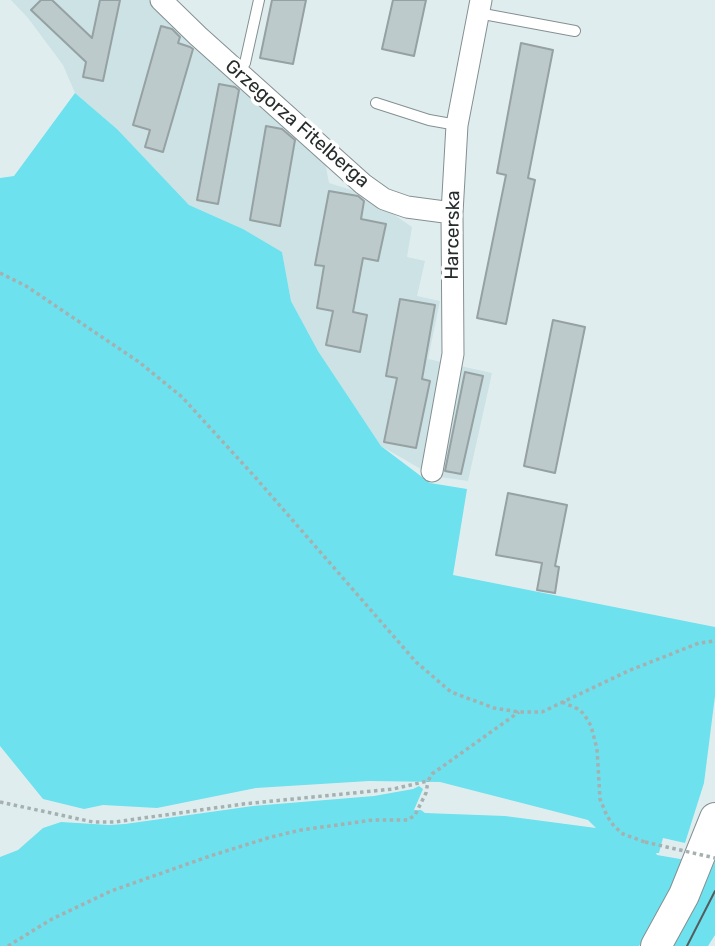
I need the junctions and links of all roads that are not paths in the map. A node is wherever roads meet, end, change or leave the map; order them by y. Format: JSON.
{"nodes":[{"id":1,"x":161,"y":0,"type":"edge"},
{"id":2,"x":259,"y":0,"type":"edge"},
{"id":3,"x":480,"y":6,"type":"edge"},
{"id":4,"x":575,"y":31,"type":"dead end"},
{"id":5,"x":239,"y":72,"type":"junction"},
{"id":6,"x":376,"y":103,"type":"dead end"},
{"id":7,"x":457,"y":125,"type":"junction"},
{"id":8,"x":452,"y":213,"type":"junction"},
{"id":9,"x":432,"y":471,"type":"dead end"},
{"id":10,"x":715,"y":818,"type":"edge"},
{"id":11,"x":656,"y":946,"type":"edge"}],
"edges":[{"from":1,"to":5,"type":"street","name":"Grzegorza Fitelberga"},
{"from":2,"to":5,"type":"lane"},
{"from":3,"to":4,"type":"lane"},
{"from":3,"to":7,"type":"street","name":"Harcerska"},
{"from":5,"to":8,"type":"street","name":"Grzegorza Fitelberga"},
{"from":6,"to":7,"type":"lane"},
{"from":7,"to":8,"type":"street","name":"Harcerska"},
{"from":8,"to":9,"type":"street","name":"Harcerska"},
{"from":10,"to":11,"type":"main road"}]}
